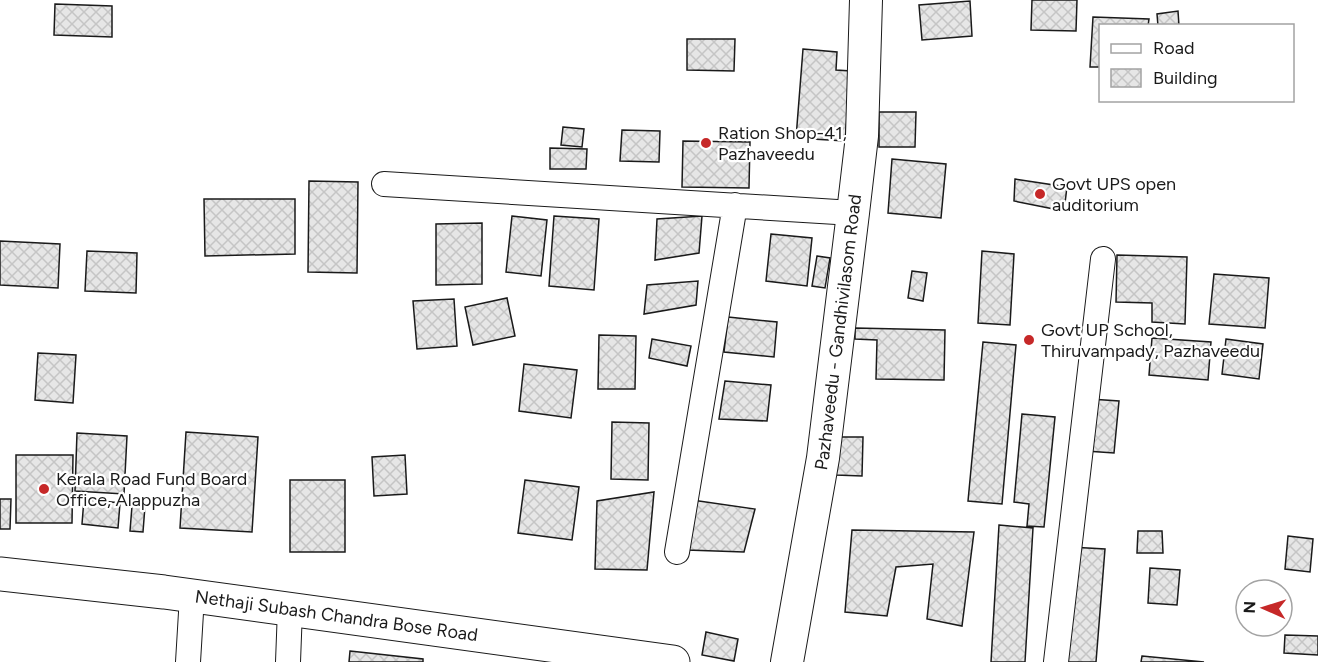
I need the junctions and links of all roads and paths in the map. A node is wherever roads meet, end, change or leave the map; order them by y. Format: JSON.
{"nodes":[{"id":1,"x":866,"y":0,"type":"edge"},
{"id":2,"x":384,"y":184,"type":"dead end"},
{"id":3,"x":735,"y":206,"type":"junction"},
{"id":4,"x":853,"y":213,"type":"junction"},
{"id":5,"x":1103,"y":259,"type":"dead end"},
{"id":6,"x":677,"y":552,"type":"dead end"},
{"id":7,"x":0,"y":573,"type":"edge"},
{"id":8,"x":192,"y":596,"type":"junction"},
{"id":9,"x":290,"y":609,"type":"junction"},
{"id":10,"x":640,"y":659,"type":"edge"},
{"id":11,"x":188,"y":662,"type":"edge"},
{"id":12,"x":288,"y":662,"type":"edge"},
{"id":13,"x":674,"y":662,"type":"edge"},
{"id":14,"x":787,"y":662,"type":"edge"},
{"id":15,"x":1056,"y":662,"type":"edge"}],
"edges":[{"from":1,"to":4,"type":"street","name":"Pazhaveedu - Gandhivilasom Road"},
{"from":2,"to":3,"type":"street"},
{"from":3,"to":4,"type":"street"},
{"from":3,"to":6,"type":"street"},
{"from":4,"to":14,"type":"street","name":"Pazhaveedu - Gandhivilasom Road"},
{"from":5,"to":15,"type":"street"},
{"from":7,"to":8,"type":"main road","name":"Nethaji Subash Chandra Bose Road"},
{"from":8,"to":9,"type":"main road","name":"Nethaji Subash Chandra Bose Road"},
{"from":8,"to":11,"type":"street"},
{"from":9,"to":10,"type":"main road","name":"Nethaji Subash Chandra Bose Road"},
{"from":9,"to":12,"type":"street"},
{"from":10,"to":13,"type":"main road","name":"Nethaji Subash Chandra Bose Road"}]}
